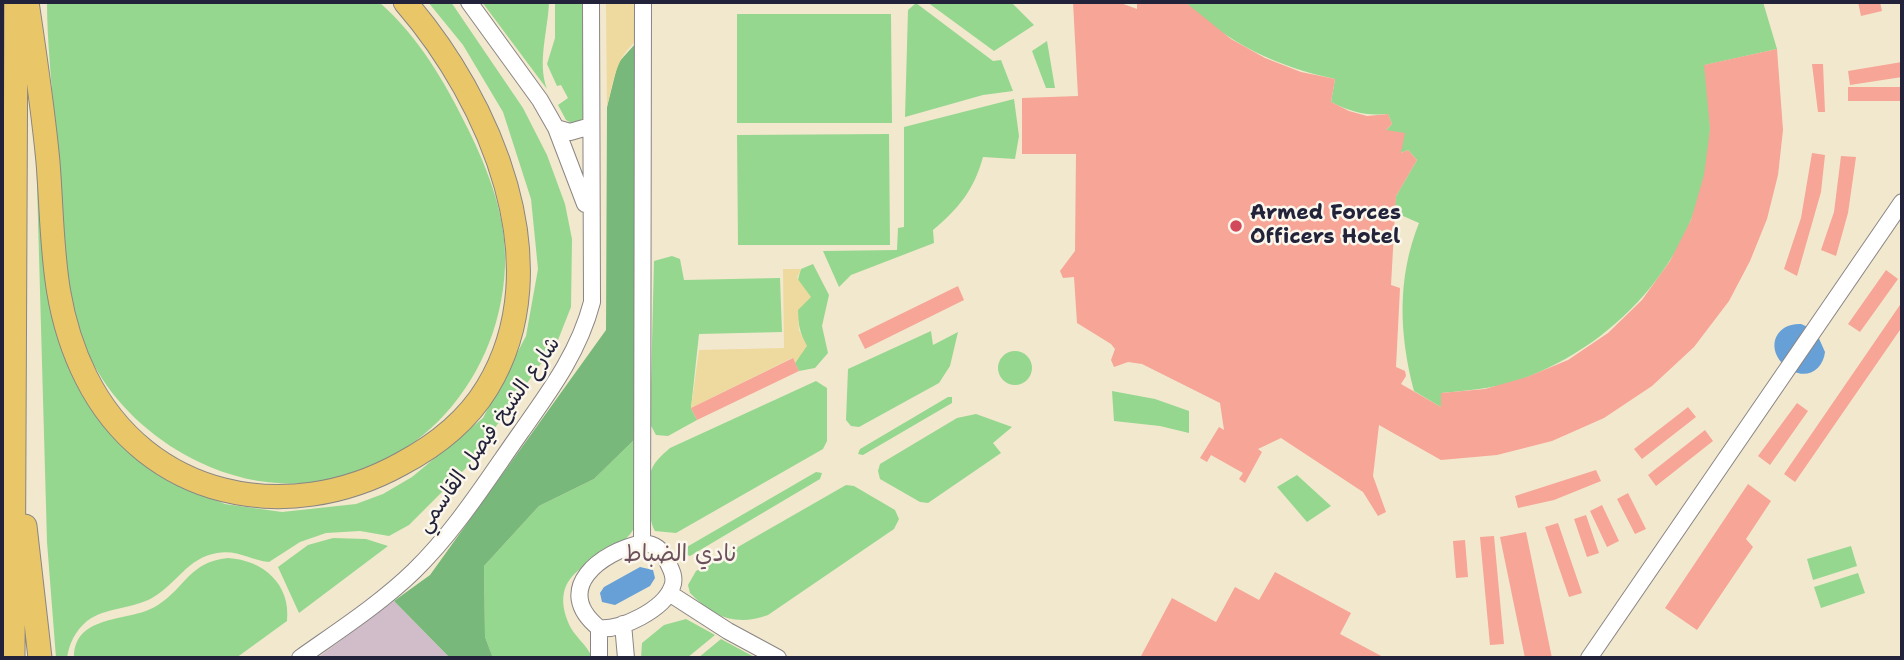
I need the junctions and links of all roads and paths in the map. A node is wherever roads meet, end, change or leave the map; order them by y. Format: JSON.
{"nodes":[{"id":1,"x":16,"y":2,"type":"edge"},
{"id":2,"x":27,"y":2,"type":"edge"},
{"id":3,"x":405,"y":2,"type":"edge"},
{"id":4,"x":469,"y":2,"type":"edge"},
{"id":5,"x":591,"y":2,"type":"edge"},
{"id":6,"x":643,"y":2,"type":"edge"},
{"id":7,"x":591,"y":126,"type":"junction"},
{"id":8,"x":556,"y":128,"type":"junction"},
{"id":9,"x":1902,"y":202,"type":"edge"},
{"id":10,"x":590,"y":216,"type":"junction"},
{"id":11,"x":12,"y":436,"type":"junction"},
{"id":12,"x":642,"y":543,"type":"junction"},
{"id":13,"x":669,"y":593,"type":"junction"},
{"id":14,"x":623,"y":624,"type":"junction"},
{"id":15,"x":599,"y":628,"type":"junction"},
{"id":16,"x":13,"y":658,"type":"edge"},
{"id":17,"x":40,"y":658,"type":"edge"},
{"id":18,"x":300,"y":658,"type":"edge"},
{"id":19,"x":599,"y":658,"type":"edge"},
{"id":20,"x":625,"y":658,"type":"edge"},
{"id":21,"x":778,"y":658,"type":"edge"},
{"id":22,"x":1589,"y":658,"type":"edge"}],
"edges":[{"from":1,"to":11,"type":"highway"},
{"from":2,"to":3,"type":"highway"},
{"from":4,"to":8,"type":"street","name":"شارع الشيخ فيصل القاسمي"},
{"from":5,"to":7,"type":"street","name":"شارع الشيخ فيصل القاسمي"},
{"from":6,"to":12,"type":"street"},
{"from":7,"to":8,"type":"street"},
{"from":7,"to":10,"type":"street","name":"شارع الشيخ فيصل القاسمي"},
{"from":8,"to":10,"type":"street","name":"شارع الشيخ فيصل القاسمي"},
{"from":9,"to":22,"type":"street"},
{"from":10,"to":18,"type":"street","name":"شارع الشيخ فيصل القاسمي"},
{"from":11,"to":16,"type":"highway"},
{"from":11,"to":17,"type":"highway"},
{"from":12,"to":13,"type":"street"},
{"from":12,"to":15,"type":"street"},
{"from":13,"to":14,"type":"street"},
{"from":13,"to":21,"type":"street"},
{"from":14,"to":15,"type":"street"},
{"from":14,"to":20,"type":"street"},
{"from":15,"to":19,"type":"street"}]}
